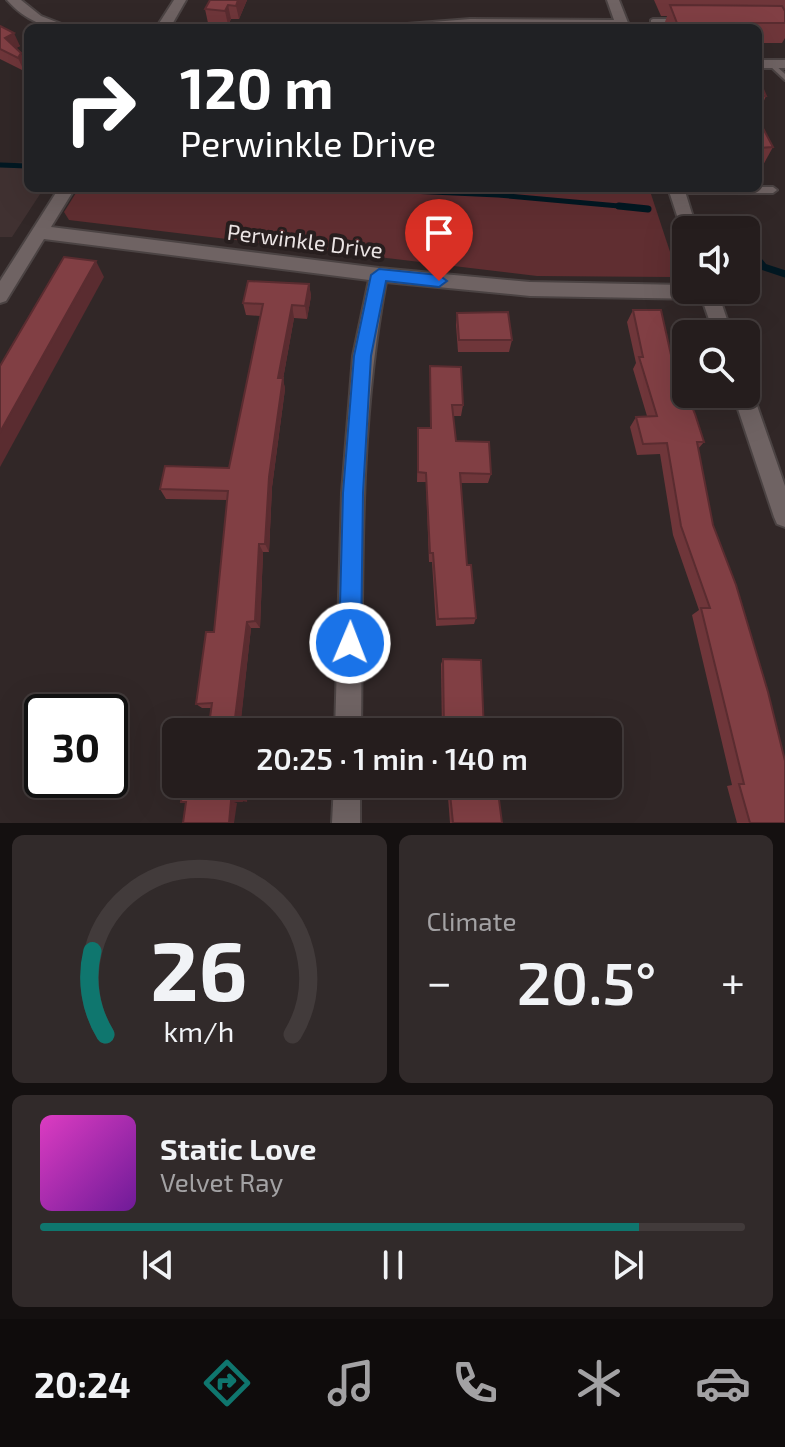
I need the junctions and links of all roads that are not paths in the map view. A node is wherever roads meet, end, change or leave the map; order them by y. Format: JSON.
{"nodes":[{"id":1,"x":13,"y":0,"type":"edge"},
{"id":2,"x":180,"y":0,"type":"edge"},
{"id":3,"x":613,"y":0,"type":"edge"},
{"id":4,"x":653,"y":21,"type":"dead end"},
{"id":5,"x":682,"y":21,"type":"edge"},
{"id":6,"x":52,"y":24,"type":"edge"},
{"id":7,"x":165,"y":24,"type":"edge"},
{"id":8,"x":457,"y":24,"type":"edge"},
{"id":9,"x":521,"y":24,"type":"edge"},
{"id":10,"x":621,"y":24,"type":"edge"},
{"id":11,"x":771,"y":64,"type":"edge"},
{"id":12,"x":785,"y":78,"type":"edge"},
{"id":13,"x":762,"y":190,"type":"edge"},
{"id":14,"x":773,"y":190,"type":"dead end"},
{"id":15,"x":65,"y":192,"type":"edge"},
{"id":16,"x":677,"y":192,"type":"edge"},
{"id":17,"x":685,"y":216,"type":"edge"},
{"id":18,"x":40,"y":232,"type":"junction"},
{"id":19,"x":379,"y":275,"type":"junction"},
{"id":20,"x":672,"y":291,"type":"edge"},
{"id":21,"x":0,"y":296,"type":"edge"},
{"id":22,"x":748,"y":408,"type":"edge"},
{"id":23,"x":785,"y":517,"type":"edge"},
{"id":24,"x":348,"y":718,"type":"edge"},
{"id":25,"x":347,"y":798,"type":"edge"},
{"id":26,"x":346,"y":823,"type":"edge"}],
"edges":[{"from":1,"to":6,"type":"street"},
{"from":2,"to":7,"type":"street"},
{"from":3,"to":10,"type":"street"},
{"from":4,"to":5,"type":"lane"},
{"from":8,"to":9,"type":"street"},
{"from":11,"to":12,"type":"lane"},
{"from":13,"to":14,"type":"lane"},
{"from":15,"to":18,"type":"street"},
{"from":16,"to":17,"type":"street"},
{"from":18,"to":19,"type":"street","name":"Perwinkle Drive"},
{"from":18,"to":21,"type":"street"},
{"from":19,"to":20,"type":"street","name":"Perwinkle Drive"},
{"from":19,"to":24,"type":"street"},
{"from":22,"to":23,"type":"street"},
{"from":25,"to":26,"type":"street"}]}
